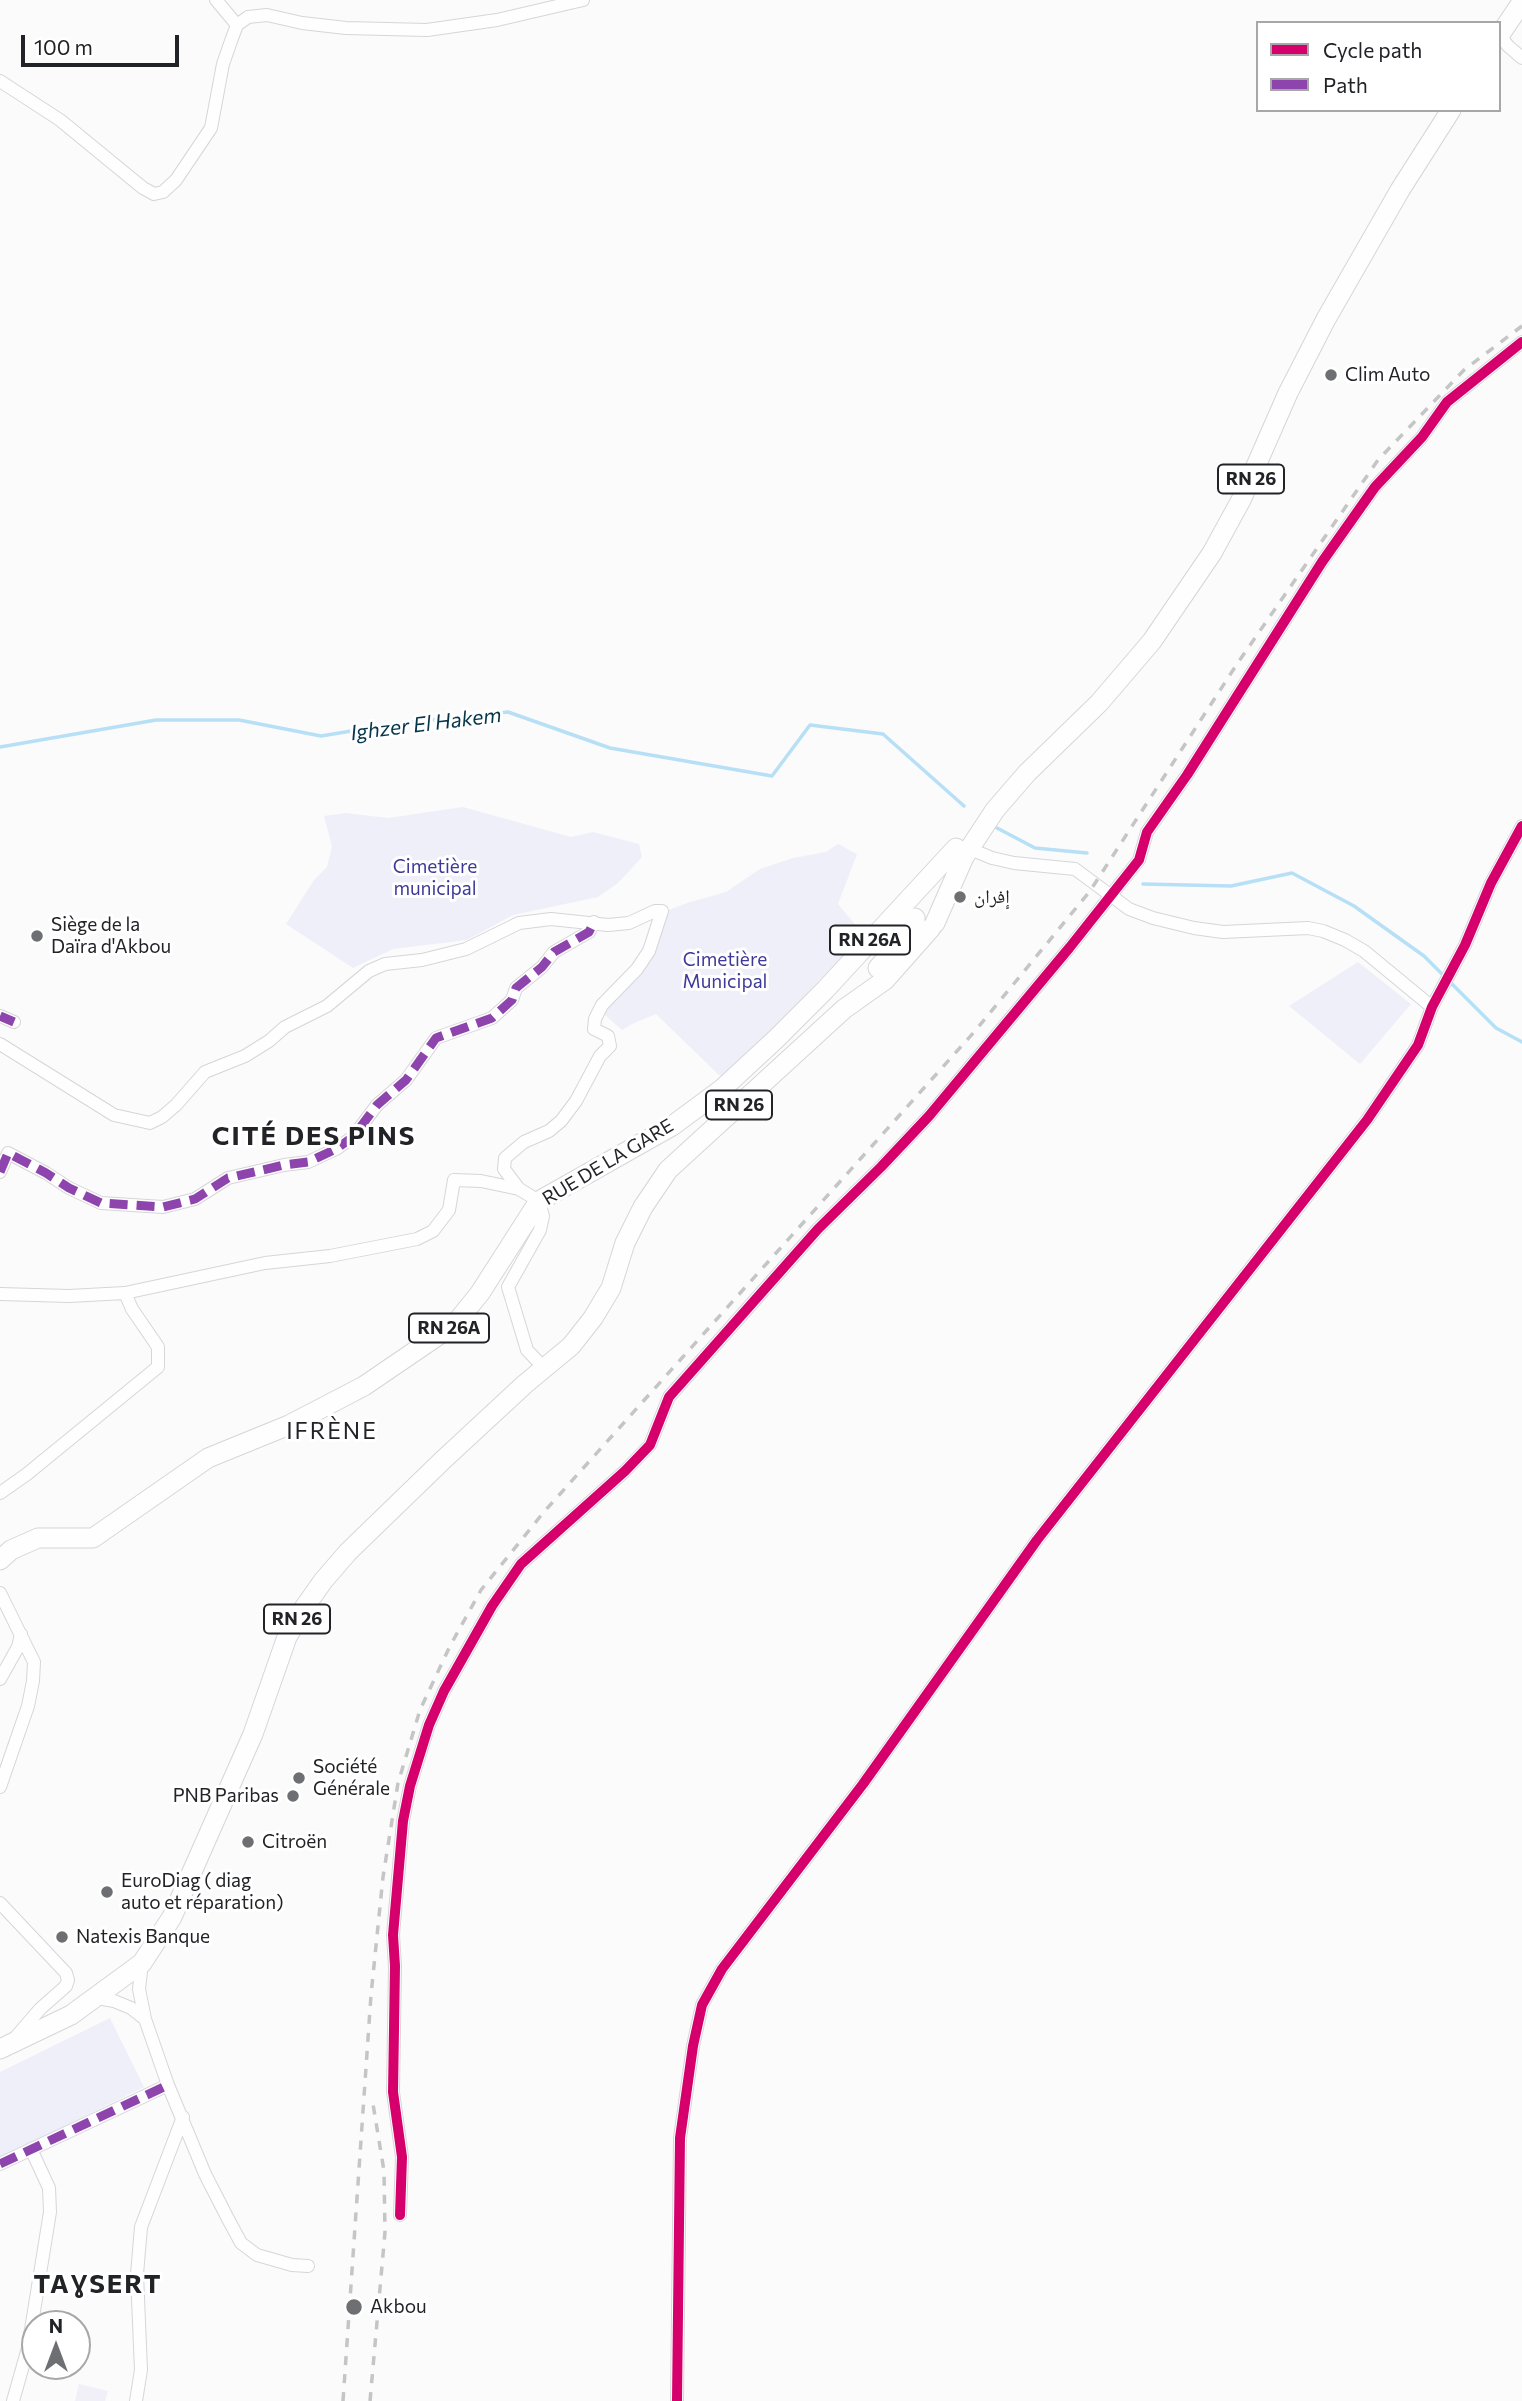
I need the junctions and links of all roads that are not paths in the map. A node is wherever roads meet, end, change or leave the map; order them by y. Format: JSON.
{"nodes":[{"id":1,"x":216,"y":0,"type":"edge"},
{"id":2,"x":583,"y":0,"type":"edge"},
{"id":3,"x":1509,"y":0,"type":"edge"},
{"id":4,"x":1522,"y":2,"type":"edge"},
{"id":5,"x":1495,"y":21,"type":"edge"},
{"id":6,"x":237,"y":25,"type":"junction"},
{"id":7,"x":1501,"y":34,"type":"edge"},
{"id":8,"x":1501,"y":36,"type":"edge"},
{"id":9,"x":1522,"y":58,"type":"edge"},
{"id":10,"x":0,"y":81,"type":"edge"},
{"id":11,"x":1436,"y":112,"type":"edge"},
{"id":12,"x":1450,"y":112,"type":"edge"},
{"id":13,"x":1522,"y":342,"type":"edge"},
{"id":14,"x":989,"y":807,"type":"junction"},
{"id":15,"x":1522,"y":826,"type":"edge"},
{"id":16,"x":968,"y":843,"type":"junction"},
{"id":17,"x":923,"y":893,"type":"junction"},
{"id":18,"x":1110,"y":896,"type":"junction"},
{"id":19,"x":892,"y":919,"type":"junction"},
{"id":20,"x":925,"y":921,"type":"junction"},
{"id":21,"x":594,"y":922,"type":"junction"},
{"id":22,"x":825,"y":990,"type":"junction"},
{"id":23,"x":1432,"y":1007,"type":"junction"},
{"id":24,"x":0,"y":1016,"type":"edge"},
{"id":25,"x":14,"y":1021,"type":"dead end"},
{"id":26,"x":0,"y":1044,"type":"edge"},
{"id":27,"x":0,"y":1172,"type":"edge"},
{"id":28,"x":519,"y":1189,"type":"junction"},
{"id":29,"x":539,"y":1201,"type":"junction"},
{"id":30,"x":125,"y":1293,"type":"junction"},
{"id":31,"x":0,"y":1294,"type":"edge"},
{"id":32,"x":544,"y":1368,"type":"junction"},
{"id":33,"x":0,"y":1493,"type":"edge"},
{"id":34,"x":0,"y":1560,"type":"edge"},
{"id":35,"x":0,"y":1593,"type":"edge"},
{"id":36,"x":21,"y":1634,"type":"junction"},
{"id":37,"x":0,"y":1679,"type":"edge"},
{"id":38,"x":0,"y":1787,"type":"edge"},
{"id":39,"x":0,"y":1903,"type":"edge"},
{"id":40,"x":142,"y":1963,"type":"junction"},
{"id":41,"x":97,"y":1998,"type":"junction"},
{"id":42,"x":145,"y":2019,"type":"junction"},
{"id":43,"x":5,"y":2047,"type":"edge"},
{"id":44,"x":168,"y":2085,"type":"junction"},
{"id":45,"x":183,"y":2117,"type":"junction"},
{"id":46,"x":31,"y":2149,"type":"junction"},
{"id":47,"x":0,"y":2164,"type":"edge"},
{"id":48,"x":400,"y":2214,"type":"dead end"},
{"id":49,"x":308,"y":2266,"type":"dead end"},
{"id":50,"x":0,"y":2399,"type":"edge"},
{"id":51,"x":7,"y":2401,"type":"edge"},
{"id":52,"x":13,"y":2401,"type":"edge"},
{"id":53,"x":136,"y":2401,"type":"edge"},
{"id":54,"x":677,"y":2401,"type":"edge"}],
"edges":[{"from":1,"to":6,"type":"street"},
{"from":2,"to":6,"type":"street"},
{"from":3,"to":5,"type":"main road"},
{"from":4,"to":7,"type":"main road"},
{"from":6,"to":10,"type":"street"},
{"from":8,"to":9,"type":"street"},
{"from":11,"to":14,"type":"main road","number":"RN 26"},
{"from":12,"to":14,"type":"main road","number":"RN 26"},
{"from":13,"to":18,"type":"street"},
{"from":14,"to":16,"type":"main road","number":"RN 26"},
{"from":15,"to":23,"type":"street"},
{"from":16,"to":17,"type":"main road"},
{"from":16,"to":18,"type":"street"},
{"from":16,"to":20,"type":"main road","number":"RN 26"},
{"from":17,"to":19,"type":"main road","name":"RUE DE LA GARE","number":"RN 26A"},
{"from":17,"to":20,"type":"main road"},
{"from":18,"to":23,"type":"street"},
{"from":18,"to":48,"type":"street"},
{"from":19,"to":20,"type":"main road"},
{"from":19,"to":22,"type":"main road","name":"RUE DE LA GARE","number":"RN 26A"},
{"from":20,"to":22,"type":"main road"},
{"from":20,"to":32,"type":"main road","number":"RN 26"},
{"from":21,"to":26,"type":"street"},
{"from":21,"to":27,"type":"street"},
{"from":21,"to":28,"type":"street"},
{"from":22,"to":29,"type":"main road","name":"RUE DE LA GARE","number":"RN 26A"},
{"from":23,"to":54,"type":"street"},
{"from":24,"to":25,"type":"street"},
{"from":28,"to":29,"type":"street"},
{"from":28,"to":30,"type":"street"},
{"from":29,"to":32,"type":"street"},
{"from":29,"to":34,"type":"main road","name":"RUE DE LA GARE","number":"RN 26A"},
{"from":30,"to":31,"type":"street"},
{"from":30,"to":33,"type":"street"},
{"from":32,"to":40,"type":"main road","number":"RN 26"},
{"from":35,"to":36,"type":"street"},
{"from":36,"to":37,"type":"street"},
{"from":36,"to":38,"type":"street"},
{"from":39,"to":43,"type":"street"},
{"from":40,"to":41,"type":"main road","number":"RN 26"},
{"from":40,"to":42,"type":"street"},
{"from":41,"to":42,"type":"street"},
{"from":41,"to":43,"type":"main road","number":"RN 26"},
{"from":42,"to":44,"type":"street"},
{"from":44,"to":45,"type":"street"},
{"from":44,"to":46,"type":"street"},
{"from":45,"to":49,"type":"street"},
{"from":45,"to":53,"type":"street"},
{"from":46,"to":47,"type":"street"},
{"from":46,"to":52,"type":"street"},
{"from":50,"to":51,"type":"street"}]}
